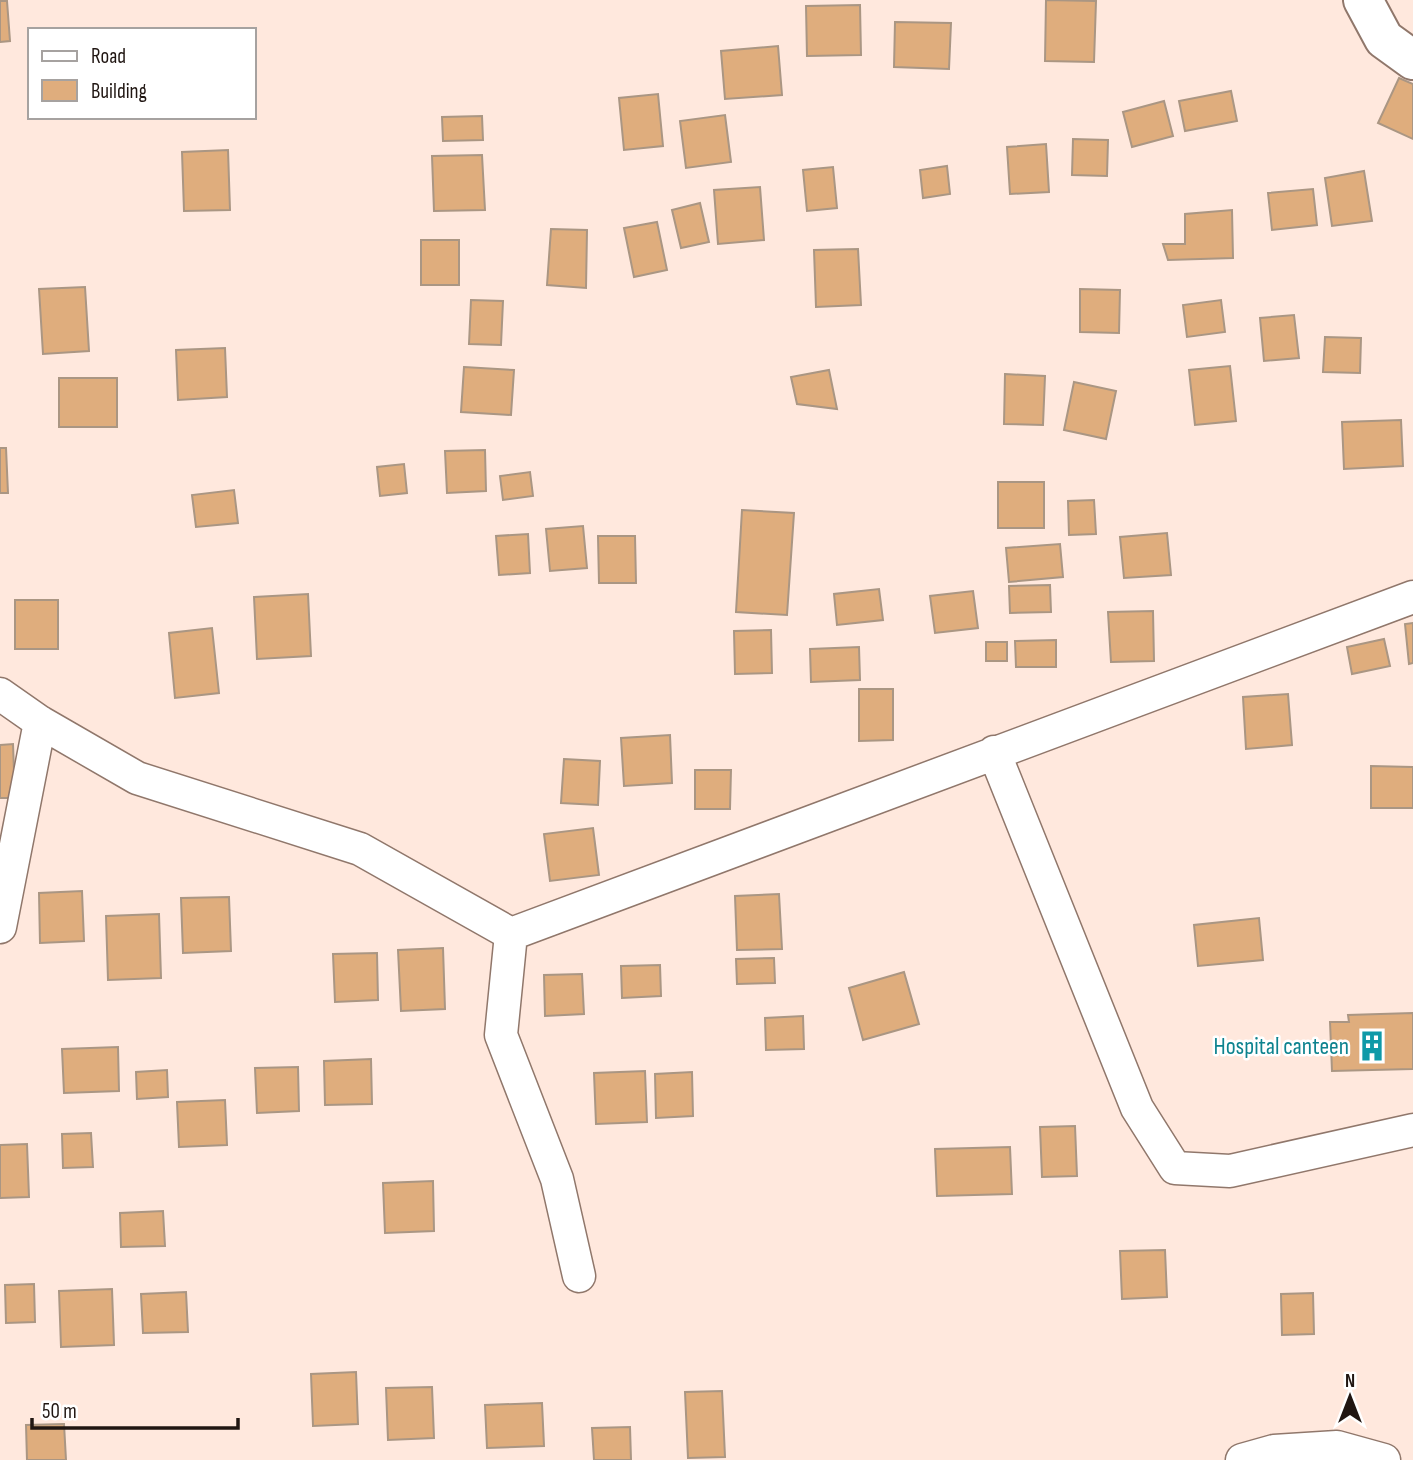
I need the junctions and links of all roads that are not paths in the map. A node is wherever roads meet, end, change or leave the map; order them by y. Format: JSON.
{"nodes":[{"id":1,"x":1363,"y":0,"type":"edge"},
{"id":2,"x":1413,"y":60,"type":"edge"},
{"id":3,"x":1413,"y":597,"type":"edge"},
{"id":4,"x":0,"y":694,"type":"edge"},
{"id":5,"x":40,"y":722,"type":"junction"},
{"id":6,"x":994,"y":752,"type":"junction"},
{"id":7,"x":0,"y":927,"type":"edge"},
{"id":8,"x":511,"y":934,"type":"junction"},
{"id":9,"x":1413,"y":1130,"type":"edge"},
{"id":10,"x":579,"y":1276,"type":"dead end"},
{"id":11,"x":1242,"y":1460,"type":"edge"},
{"id":12,"x":1384,"y":1460,"type":"edge"}],
"edges":[{"from":1,"to":2,"type":"main road"},
{"from":3,"to":6,"type":"street"},
{"from":4,"to":5,"type":"street"},
{"from":5,"to":7,"type":"street"},
{"from":5,"to":8,"type":"street"},
{"from":6,"to":8,"type":"street"},
{"from":6,"to":9,"type":"street"},
{"from":8,"to":10,"type":"street"},
{"from":11,"to":12,"type":"street"}]}
